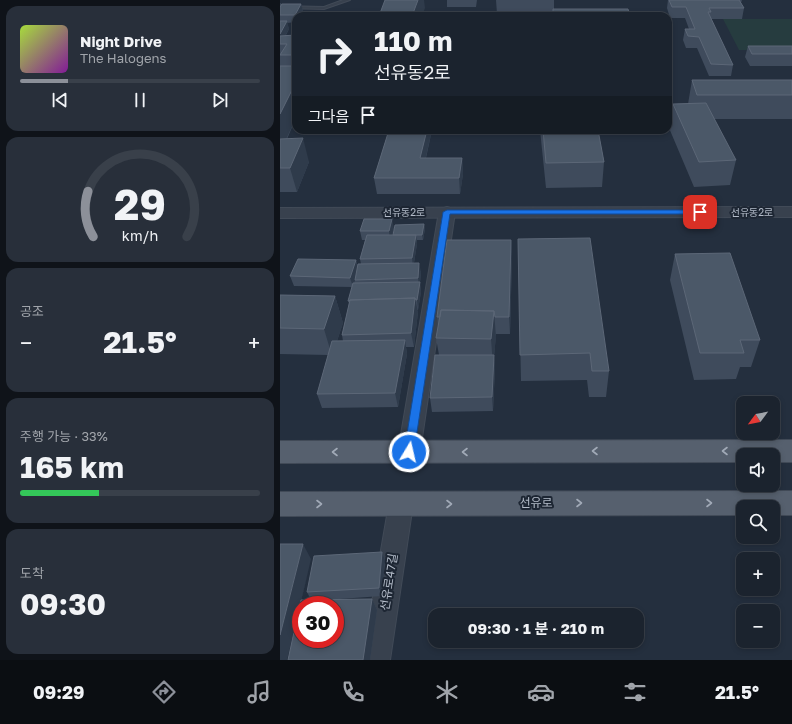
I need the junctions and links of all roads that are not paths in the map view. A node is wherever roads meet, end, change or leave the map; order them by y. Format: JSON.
{"nodes":[{"id":1,"x":348,"y":0,"type":"edge"},
{"id":2,"x":280,"y":7,"type":"edge"},
{"id":3,"x":447,"y":212,"type":"junction"},
{"id":4,"x":792,"y":212,"type":"edge"},
{"id":5,"x":280,"y":213,"type":"edge"},
{"id":6,"x":792,"y":451,"type":"edge"},
{"id":7,"x":280,"y":452,"type":"edge"},
{"id":8,"x":409,"y":452,"type":"junction"},
{"id":9,"x":792,"y":502,"type":"edge"},
{"id":10,"x":280,"y":504,"type":"edge"},
{"id":11,"x":401,"y":504,"type":"junction"},
{"id":12,"x":376,"y":660,"type":"edge"}],
"edges":[{"from":1,"to":2,"type":"lane"},
{"from":3,"to":4,"type":"street","name":"선유동2로"},
{"from":3,"to":5,"type":"street","name":"선유동2로"},
{"from":3,"to":8,"type":"street"},
{"from":6,"to":8,"type":"main road","one_way":true},
{"from":8,"to":7,"type":"main road","one_way":true},
{"from":11,"to":9,"type":"main road","name":"선유로","one_way":true},
{"from":10,"to":11,"type":"main road","name":"선유로","one_way":true},
{"from":11,"to":12,"type":"street","name":"선유로47길"}]}
